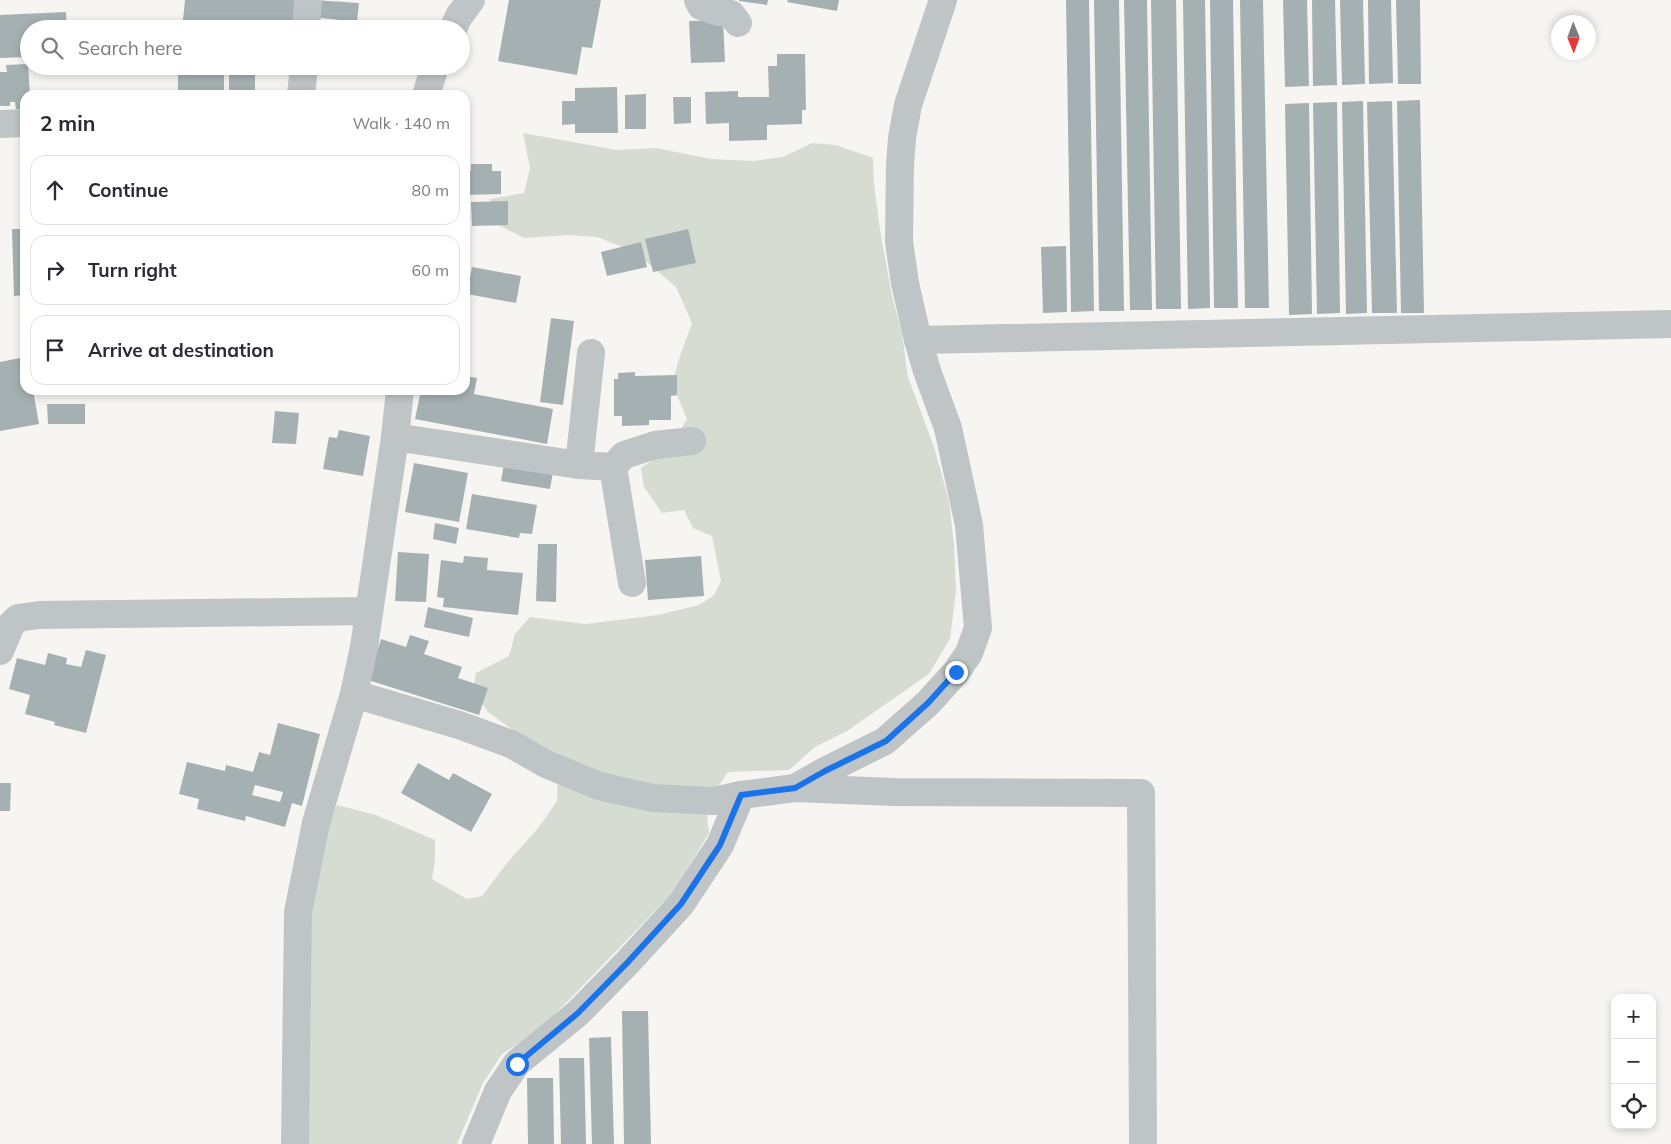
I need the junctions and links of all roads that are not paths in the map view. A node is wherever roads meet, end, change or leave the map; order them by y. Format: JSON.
{"nodes":[{"id":1,"x":308,"y":0,"type":"edge"},
{"id":2,"x":471,"y":0,"type":"edge"},
{"id":3,"x":698,"y":0,"type":"edge"},
{"id":4,"x":942,"y":0,"type":"edge"},
{"id":5,"x":307,"y":20,"type":"edge"},
{"id":6,"x":457,"y":20,"type":"edge"},
{"id":7,"x":738,"y":24,"type":"dead end"},
{"id":8,"x":303,"y":75,"type":"edge"},
{"id":9,"x":432,"y":75,"type":"edge"},
{"id":10,"x":302,"y":90,"type":"edge"},
{"id":11,"x":428,"y":90,"type":"edge"},
{"id":12,"x":20,"y":123,"type":"edge"},
{"id":13,"x":0,"y":124,"type":"edge"},
{"id":14,"x":1671,"y":324,"type":"edge"},
{"id":15,"x":918,"y":340,"type":"junction"},
{"id":16,"x":591,"y":353,"type":"dead end"},
{"id":17,"x":400,"y":395,"type":"edge"},
{"id":18,"x":396,"y":437,"type":"junction"},
{"id":19,"x":692,"y":441,"type":"dead end"},
{"id":20,"x":579,"y":465,"type":"junction"},
{"id":21,"x":614,"y":467,"type":"junction"},
{"id":22,"x":632,"y":583,"type":"dead end"},
{"id":23,"x":9,"y":612,"type":"edge"},
{"id":24,"x":369,"y":612,"type":"junction"},
{"id":25,"x":0,"y":651,"type":"edge"},
{"id":26,"x":354,"y":694,"type":"junction"},
{"id":27,"x":795,"y":788,"type":"junction"},
{"id":28,"x":741,"y":795,"type":"junction"},
{"id":29,"x":295,"y":1144,"type":"edge"},
{"id":30,"x":476,"y":1144,"type":"edge"},
{"id":31,"x":1143,"y":1144,"type":"edge"}],
"edges":[{"from":1,"to":5,"type":"street"},
{"from":2,"to":6,"type":"street"},
{"from":3,"to":7,"type":"street"},
{"from":4,"to":15,"type":"street"},
{"from":8,"to":10,"type":"street"},
{"from":9,"to":11,"type":"street"},
{"from":12,"to":13,"type":"street"},
{"from":14,"to":15,"type":"street"},
{"from":15,"to":27,"type":"street"},
{"from":16,"to":20,"type":"street"},
{"from":17,"to":18,"type":"street"},
{"from":18,"to":20,"type":"street"},
{"from":18,"to":24,"type":"street"},
{"from":19,"to":21,"type":"street"},
{"from":20,"to":21,"type":"street"},
{"from":21,"to":22,"type":"street"},
{"from":23,"to":24,"type":"street"},
{"from":23,"to":25,"type":"street"},
{"from":24,"to":26,"type":"street"},
{"from":26,"to":28,"type":"street"},
{"from":26,"to":29,"type":"street"},
{"from":27,"to":28,"type":"street"},
{"from":27,"to":31,"type":"street"},
{"from":28,"to":30,"type":"street"}]}
